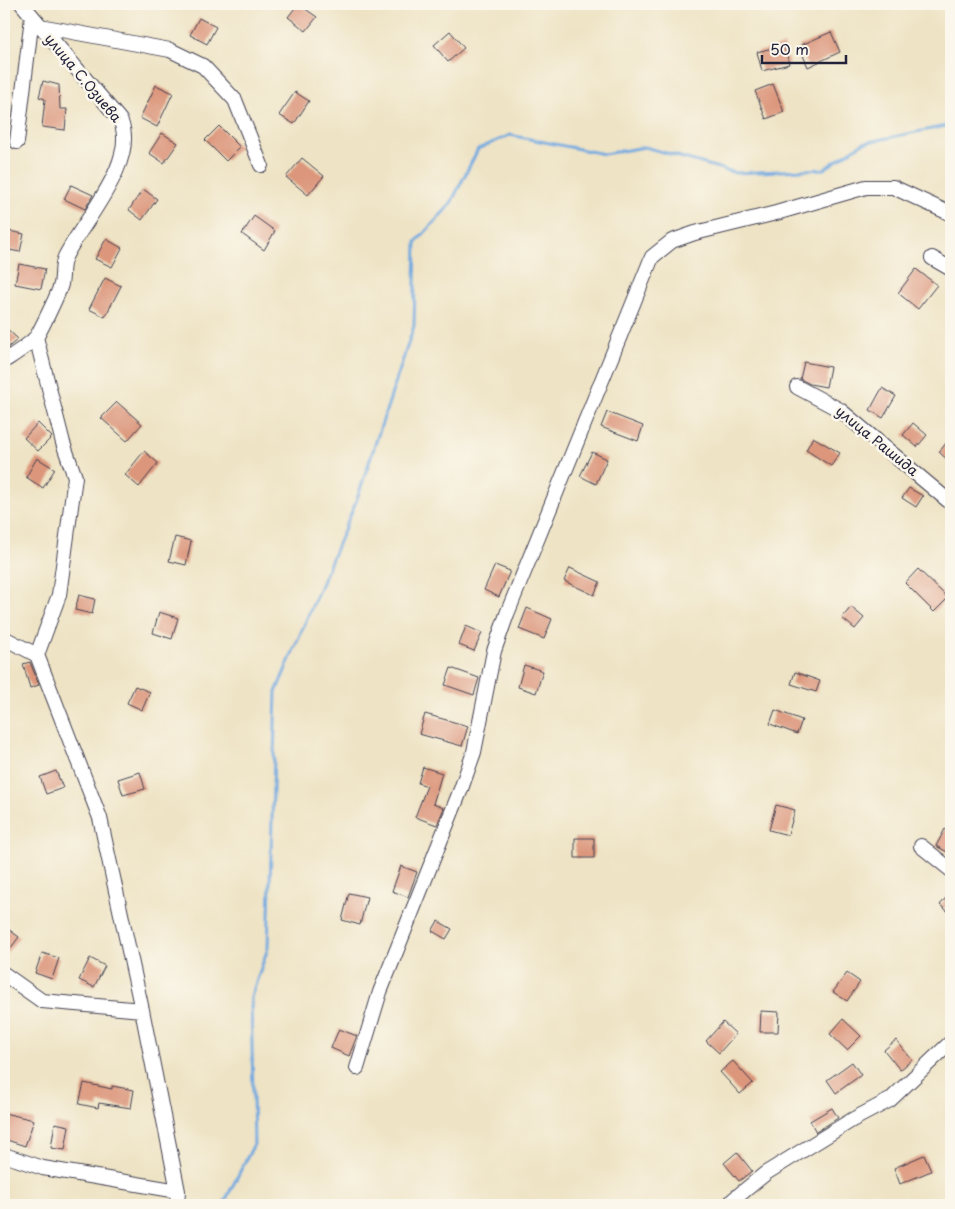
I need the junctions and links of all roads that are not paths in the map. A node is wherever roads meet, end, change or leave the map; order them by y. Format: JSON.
{"nodes":[{"id":1,"x":22,"y":4,"type":"edge"},
{"id":2,"x":36,"y":21,"type":"junction"},
{"id":3,"x":17,"y":142,"type":"dead end"},
{"id":4,"x":261,"y":165,"type":"dead end"},
{"id":5,"x":951,"y":214,"type":"edge"},
{"id":6,"x":932,"y":258,"type":"dead end"},
{"id":7,"x":951,"y":269,"type":"edge"},
{"id":8,"x":36,"y":337,"type":"junction"},
{"id":9,"x":4,"y":362,"type":"edge"},
{"id":10,"x":797,"y":387,"type":"dead end"},
{"id":11,"x":951,"y":503,"type":"edge"},
{"id":12,"x":4,"y":638,"type":"edge"},
{"id":13,"x":37,"y":655,"type":"junction"},
{"id":14,"x":921,"y":846,"type":"dead end"},
{"id":15,"x":951,"y":870,"type":"edge"},
{"id":16,"x":4,"y":974,"type":"edge"},
{"id":17,"x":142,"y":1010,"type":"junction"},
{"id":18,"x":951,"y":1042,"type":"edge"},
{"id":19,"x":357,"y":1068,"type":"dead end"},
{"id":20,"x":4,"y":1155,"type":"edge"},
{"id":21,"x":177,"y":1198,"type":"edge"},
{"id":22,"x":729,"y":1205,"type":"edge"}],
"edges":[{"from":1,"to":2,"type":"street","name":"улица С.Озиева"},
{"from":2,"to":3,"type":"street"},
{"from":2,"to":4,"type":"street"},
{"from":2,"to":8,"type":"street","name":"улица С.Озиева"},
{"from":5,"to":19,"type":"street"},
{"from":6,"to":7,"type":"street"},
{"from":8,"to":9,"type":"street","name":"улица С.Озиева"},
{"from":8,"to":13,"type":"street"},
{"from":10,"to":11,"type":"street","name":"улица Рашида"},
{"from":12,"to":13,"type":"street"},
{"from":13,"to":17,"type":"street"},
{"from":14,"to":15,"type":"street"},
{"from":16,"to":17,"type":"street"},
{"from":17,"to":21,"type":"street"},
{"from":18,"to":22,"type":"street"},
{"from":20,"to":21,"type":"street"}]}
